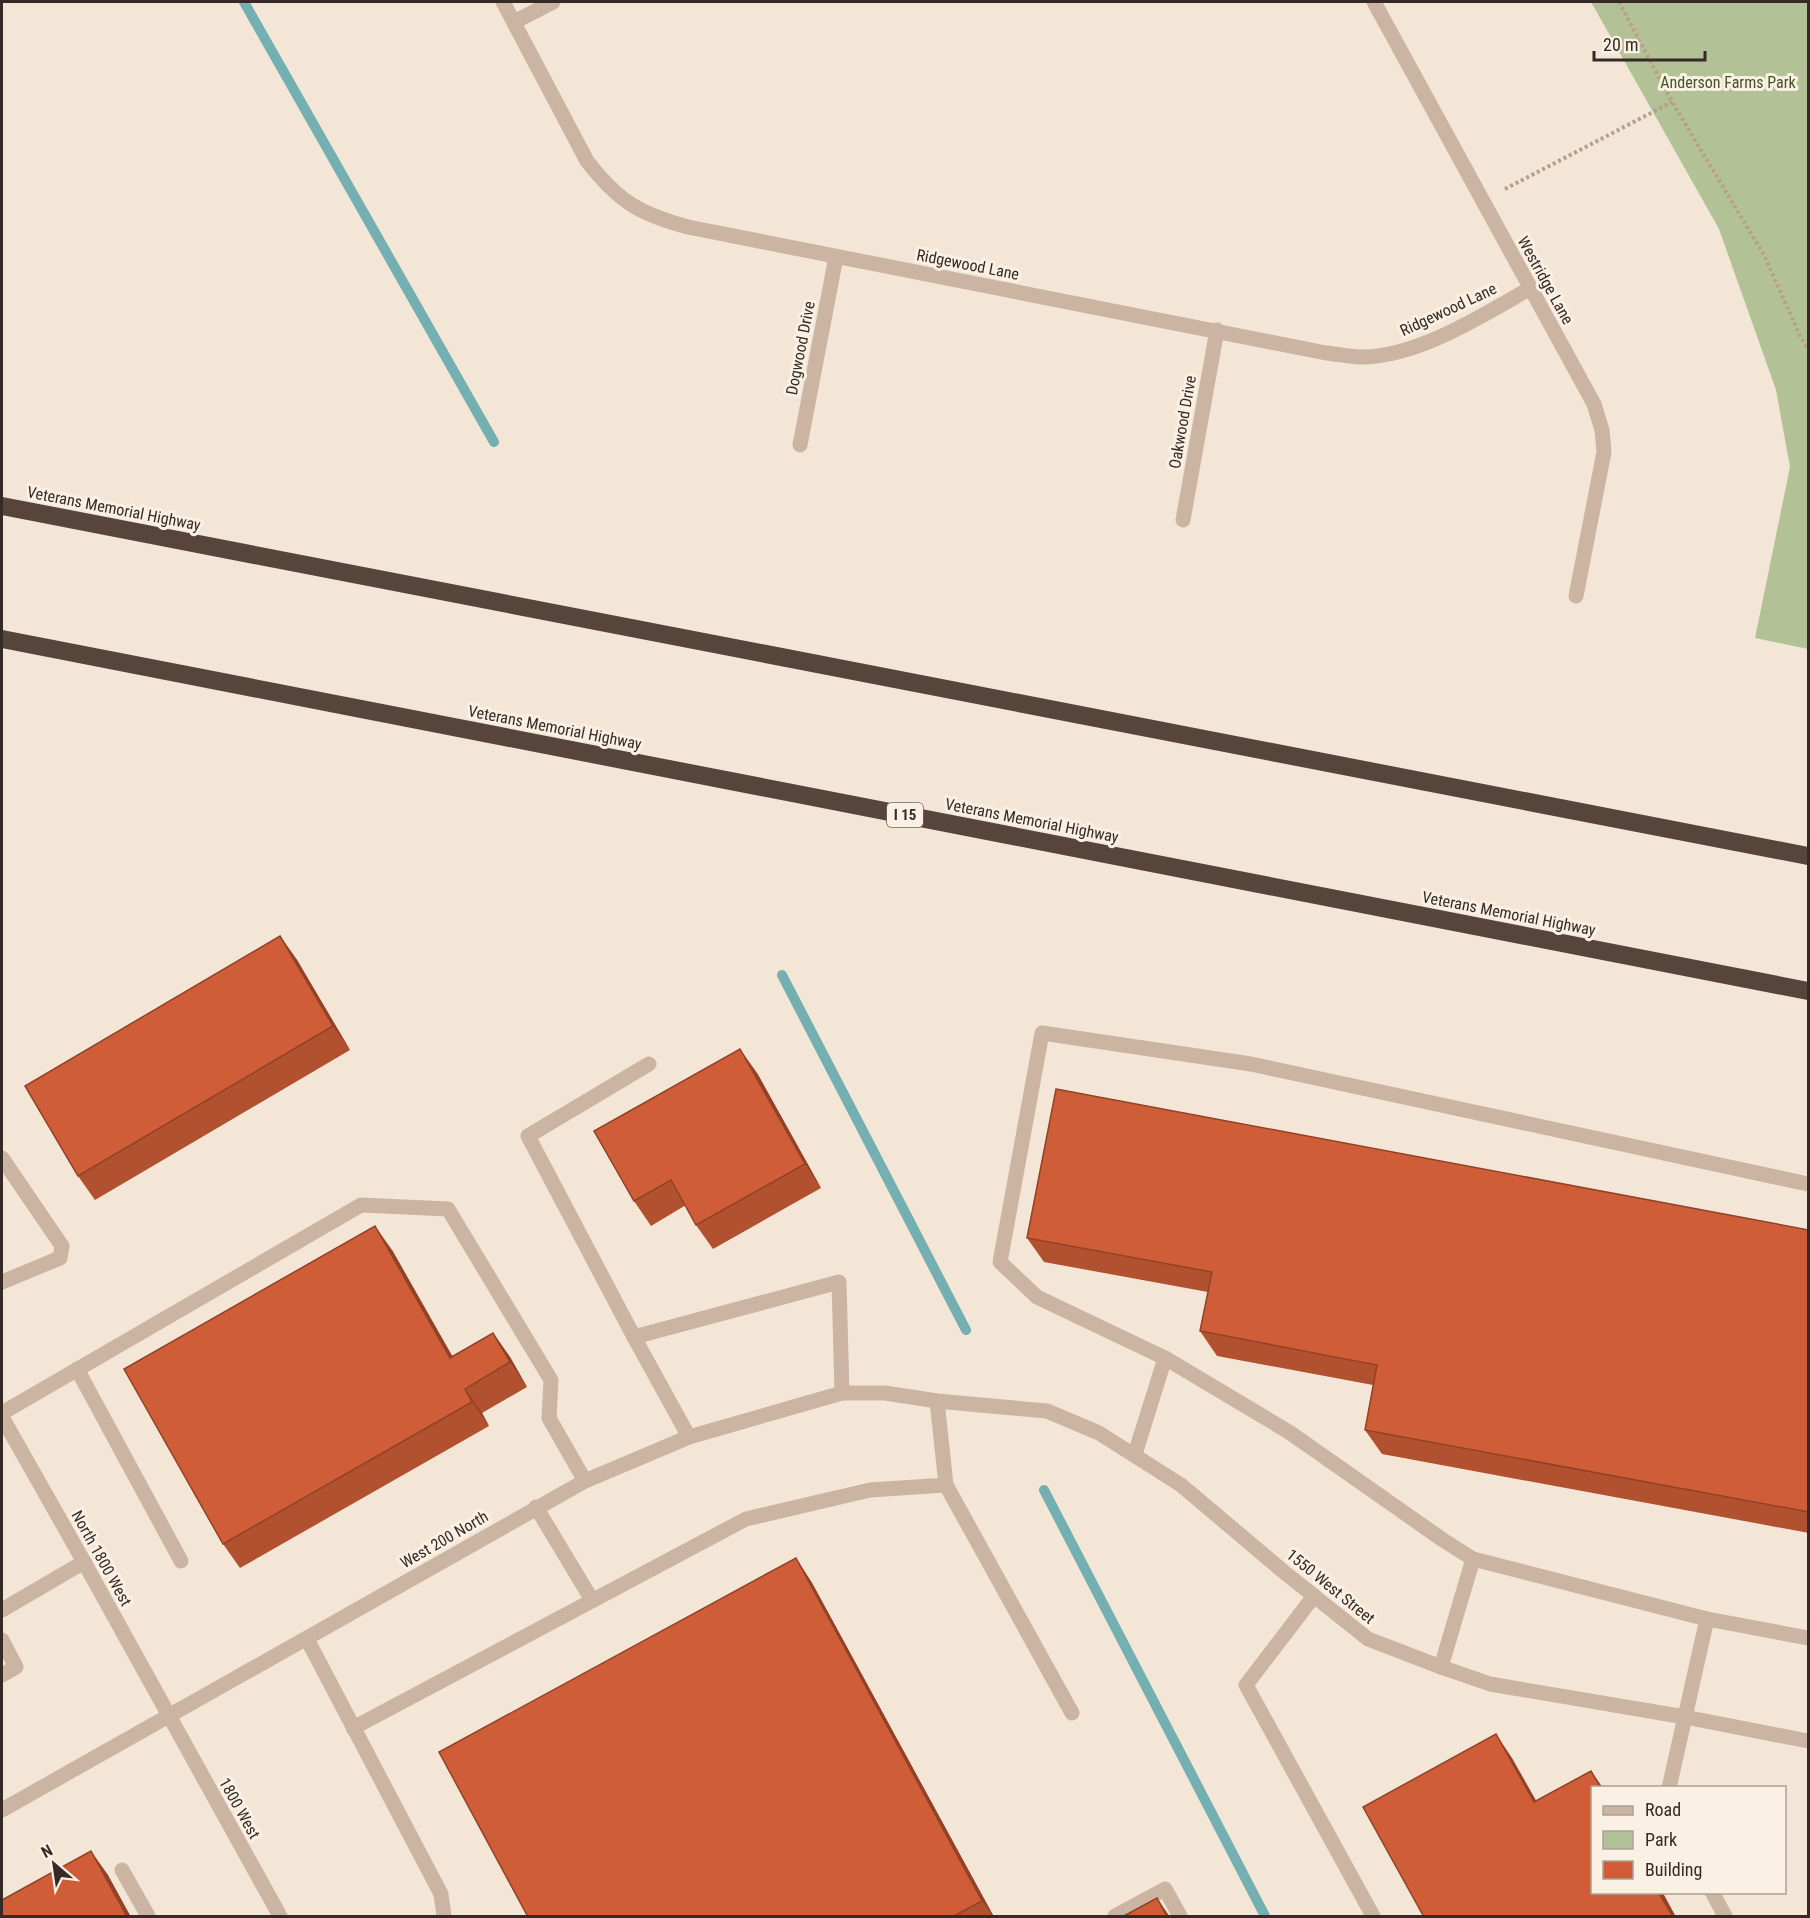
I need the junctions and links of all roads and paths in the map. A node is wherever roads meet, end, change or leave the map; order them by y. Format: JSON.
{"nodes":[{"id":1,"x":503,"y":2,"type":"edge"},
{"id":2,"x":553,"y":2,"type":"edge"},
{"id":3,"x":1374,"y":2,"type":"edge"},
{"id":4,"x":1619,"y":2,"type":"edge"},
{"id":5,"x":514,"y":22,"type":"junction"},
{"id":6,"x":1672,"y":102,"type":"junction"},
{"id":7,"x":1499,"y":193,"type":"dead end"},
{"id":8,"x":836,"y":257,"type":"junction"},
{"id":9,"x":1529,"y":289,"type":"junction"},
{"id":10,"x":1217,"y":330,"type":"junction"},
{"id":11,"x":1809,"y":350,"type":"edge"},
{"id":12,"x":800,"y":445,"type":"dead end"},
{"id":13,"x":2,"y":506,"type":"edge"},
{"id":14,"x":1183,"y":520,"type":"dead end"},
{"id":15,"x":1576,"y":596,"type":"dead end"},
{"id":16,"x":2,"y":639,"type":"edge"},
{"id":17,"x":1809,"y":856,"type":"edge"},
{"id":18,"x":1809,"y":991,"type":"edge"},
{"id":19,"x":649,"y":1064,"type":"dead end"},
{"id":20,"x":2,"y":1158,"type":"edge"},
{"id":21,"x":1809,"y":1184,"type":"edge"},
{"id":22,"x":2,"y":1282,"type":"edge"},
{"id":23,"x":634,"y":1337,"type":"junction"},
{"id":24,"x":1165,"y":1359,"type":"junction"},
{"id":25,"x":77,"y":1369,"type":"junction"},
{"id":26,"x":843,"y":1393,"type":"junction"},
{"id":27,"x":937,"y":1401,"type":"junction"},
{"id":28,"x":2,"y":1415,"type":"edge"},
{"id":29,"x":689,"y":1437,"type":"junction"},
{"id":30,"x":1135,"y":1454,"type":"junction"},
{"id":31,"x":585,"y":1481,"type":"junction"},
{"id":32,"x":946,"y":1485,"type":"junction"},
{"id":33,"x":536,"y":1507,"type":"junction"},
{"id":34,"x":1473,"y":1559,"type":"junction"},
{"id":35,"x":181,"y":1561,"type":"dead end"},
{"id":36,"x":84,"y":1562,"type":"junction"},
{"id":37,"x":1314,"y":1596,"type":"junction"},
{"id":38,"x":592,"y":1600,"type":"junction"},
{"id":39,"x":2,"y":1610,"type":"edge"},
{"id":40,"x":1707,"y":1619,"type":"junction"},
{"id":41,"x":307,"y":1638,"type":"junction"},
{"id":42,"x":1809,"y":1638,"type":"edge"},
{"id":43,"x":2,"y":1640,"type":"edge"},
{"id":44,"x":1441,"y":1667,"type":"junction"},
{"id":45,"x":2,"y":1675,"type":"edge"},
{"id":46,"x":1072,"y":1713,"type":"dead end"},
{"id":47,"x":169,"y":1716,"type":"junction"},
{"id":48,"x":1686,"y":1718,"type":"junction"},
{"id":49,"x":353,"y":1728,"type":"junction"},
{"id":50,"x":1809,"y":1741,"type":"edge"},
{"id":51,"x":1669,"y":1786,"type":"edge"},
{"id":52,"x":2,"y":1810,"type":"edge"},
{"id":53,"x":122,"y":1870,"type":"dead end"},
{"id":54,"x":1713,"y":1894,"type":"edge"},
{"id":55,"x":148,"y":1917,"type":"edge"},
{"id":56,"x":280,"y":1917,"type":"edge"},
{"id":57,"x":444,"y":1917,"type":"edge"},
{"id":58,"x":1115,"y":1917,"type":"edge"},
{"id":59,"x":1180,"y":1917,"type":"edge"},
{"id":60,"x":1373,"y":1917,"type":"edge"},
{"id":61,"x":1725,"y":1917,"type":"edge"}],
"edges":[{"from":1,"to":5,"type":"street","name":"Ridgewood Lane"},
{"from":2,"to":5,"type":"street"},
{"from":3,"to":9,"type":"street","name":"Westridge Lane"},
{"from":4,"to":6,"type":"path"},
{"from":5,"to":8,"type":"street","name":"Ridgewood Lane"},
{"from":6,"to":7,"type":"path"},
{"from":6,"to":11,"type":"path"},
{"from":8,"to":10,"type":"street","name":"Ridgewood Lane"},
{"from":8,"to":12,"type":"street","name":"Dogwood Drive"},
{"from":9,"to":10,"type":"street","name":"Ridgewood Lane"},
{"from":9,"to":15,"type":"street","name":"Westridge Lane"},
{"from":10,"to":14,"type":"street","name":"Oakwood Drive"},
{"from":13,"to":17,"type":"highway","name":"Veterans Memorial Highway"},
{"from":16,"to":18,"type":"highway","name":"Veterans Memorial Highway","number":"I 15"},
{"from":19,"to":23,"type":"street"},
{"from":20,"to":22,"type":"street"},
{"from":21,"to":24,"type":"street"},
{"from":23,"to":26,"type":"street"},
{"from":23,"to":29,"type":"street"},
{"from":24,"to":30,"type":"street"},
{"from":24,"to":34,"type":"street"},
{"from":25,"to":28,"type":"street"},
{"from":25,"to":31,"type":"street"},
{"from":25,"to":35,"type":"street"},
{"from":26,"to":27,"type":"street","name":"West 200 North"},
{"from":26,"to":29,"type":"street","name":"West 200 North"},
{"from":27,"to":30,"type":"street","name":"1550 West Street"},
{"from":27,"to":32,"type":"street"},
{"from":28,"to":36,"type":"street","name":"North 1800 West"},
{"from":29,"to":31,"type":"street","name":"West 200 North"},
{"from":30,"to":37,"type":"street","name":"1550 West Street"},
{"from":31,"to":33,"type":"street","name":"West 200 North"},
{"from":32,"to":38,"type":"street"},
{"from":32,"to":46,"type":"street"},
{"from":33,"to":38,"type":"street"},
{"from":33,"to":41,"type":"street","name":"West 200 North"},
{"from":34,"to":40,"type":"street"},
{"from":34,"to":44,"type":"street"},
{"from":36,"to":39,"type":"street"},
{"from":36,"to":47,"type":"street","name":"North 1800 West"},
{"from":37,"to":44,"type":"street","name":"1550 West Street"},
{"from":37,"to":60,"type":"street"},
{"from":38,"to":49,"type":"street"},
{"from":40,"to":42,"type":"street"},
{"from":40,"to":48,"type":"street"},
{"from":41,"to":47,"type":"street","name":"West 200 North"},
{"from":41,"to":49,"type":"street"},
{"from":43,"to":45,"type":"street"},
{"from":44,"to":48,"type":"street","name":"1550 West Street"},
{"from":47,"to":52,"type":"street","name":"West 200 North"},
{"from":47,"to":56,"type":"street","name":"1800 West"},
{"from":48,"to":50,"type":"street","name":"1550 West Street"},
{"from":48,"to":51,"type":"street"},
{"from":49,"to":57,"type":"street"},
{"from":53,"to":55,"type":"street"},
{"from":54,"to":61,"type":"street"},
{"from":58,"to":59,"type":"street"}]}
